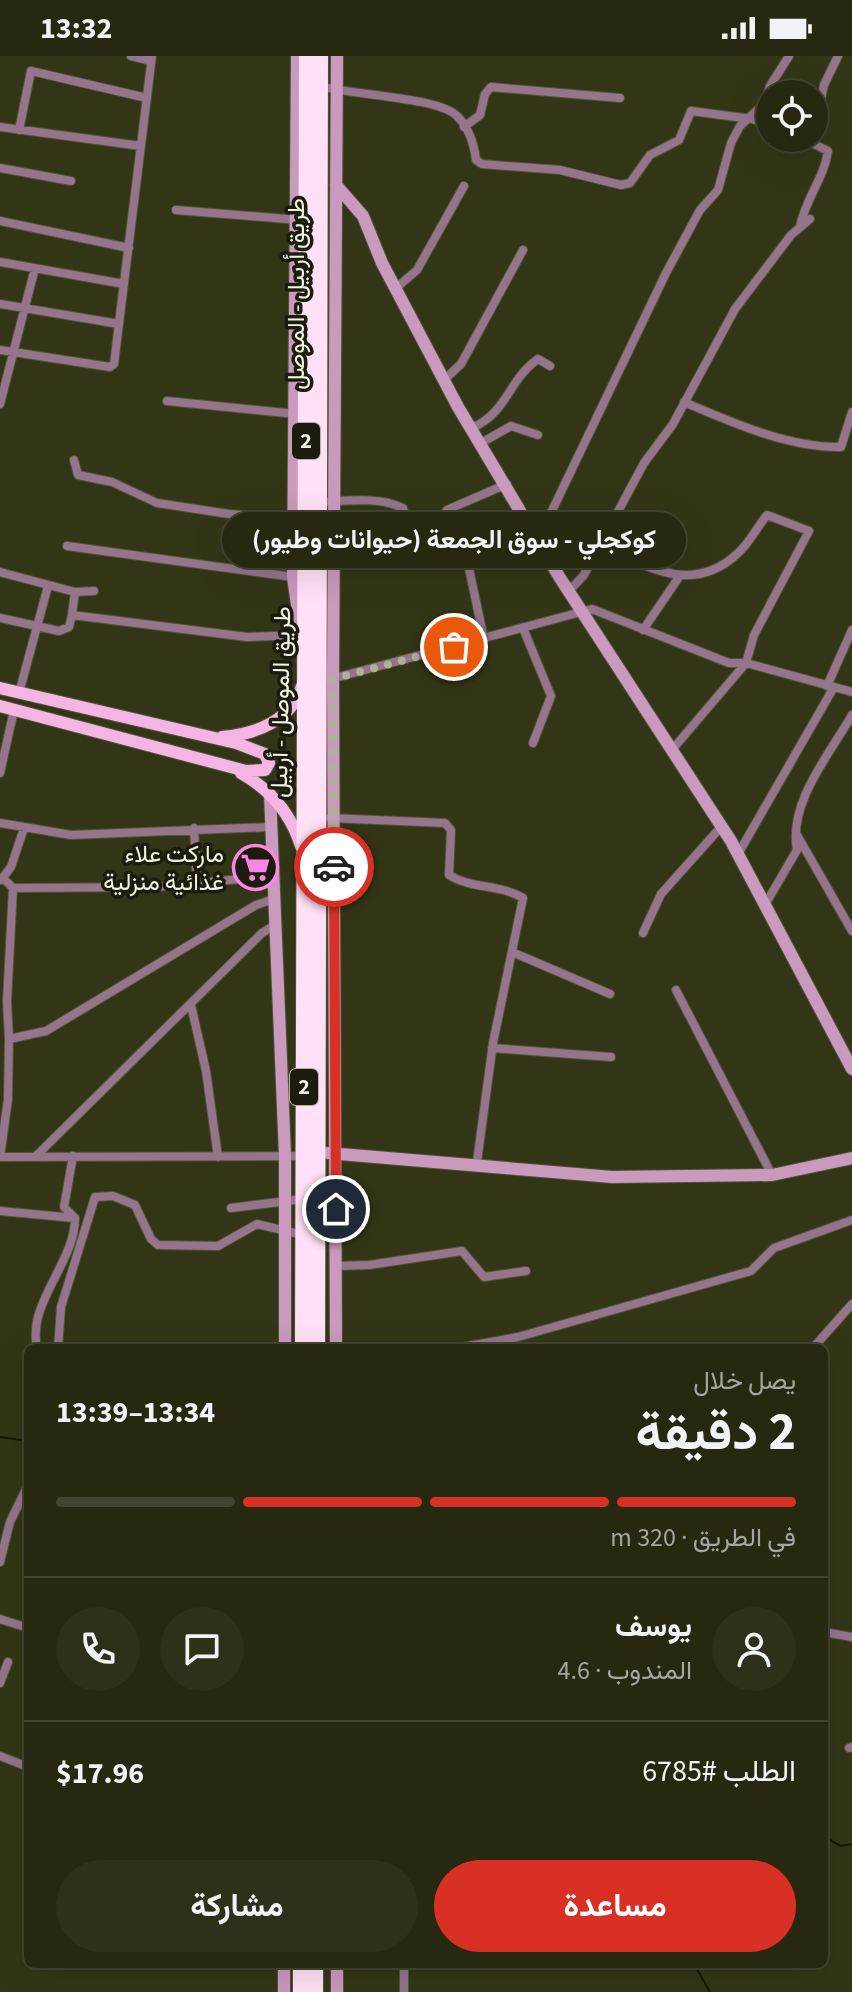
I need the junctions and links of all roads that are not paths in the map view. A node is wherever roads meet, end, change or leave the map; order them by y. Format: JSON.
{"nodes":[{"id":1,"x":131,"y":56,"type":"edge"},
{"id":2,"x":297,"y":56,"type":"edge"},
{"id":3,"x":307,"y":56,"type":"edge"},
{"id":4,"x":320,"y":56,"type":"edge"},
{"id":5,"x":337,"y":56,"type":"edge"},
{"id":6,"x":789,"y":56,"type":"edge"},
{"id":7,"x":838,"y":56,"type":"edge"},
{"id":8,"x":152,"y":58,"type":"edge"},
{"id":9,"x":826,"y":80,"type":"edge"},
{"id":10,"x":328,"y":88,"type":"junction"},
{"id":11,"x":147,"y":98,"type":"junction"},
{"id":12,"x":620,"y":98,"type":"dead end"},
{"id":13,"x":752,"y":119,"type":"junction"},
{"id":14,"x":756,"y":120,"type":"edge"},
{"id":15,"x":0,"y":127,"type":"edge"},
{"id":16,"x":464,"y":127,"type":"junction"},
{"id":17,"x":19,"y":130,"type":"junction"},
{"id":18,"x":141,"y":146,"type":"junction"},
{"id":19,"x":828,"y":152,"type":"edge"},
{"id":20,"x":0,"y":168,"type":"edge"},
{"id":21,"x":71,"y":181,"type":"dead end"},
{"id":22,"x":336,"y":185,"type":"junction"},
{"id":23,"x":464,"y":186,"type":"dead end"},
{"id":24,"x":176,"y":210,"type":"dead end"},
{"id":25,"x":810,"y":219,"type":"dead end"},
{"id":26,"x":303,"y":220,"type":"junction"},
{"id":27,"x":0,"y":221,"type":"edge"},
{"id":28,"x":800,"y":228,"type":"junction"},
{"id":29,"x":129,"y":248,"type":"junction"},
{"id":30,"x":523,"y":250,"type":"dead end"},
{"id":31,"x":0,"y":262,"type":"edge"},
{"id":32,"x":35,"y":268,"type":"junction"},
{"id":33,"x":313,"y":282,"type":"junction"},
{"id":34,"x":124,"y":284,"type":"junction"},
{"id":35,"x":396,"y":288,"type":"junction"},
{"id":36,"x":0,"y":304,"type":"edge"},
{"id":37,"x":27,"y":309,"type":"junction"},
{"id":38,"x":119,"y":324,"type":"junction"},
{"id":39,"x":0,"y":350,"type":"edge"},
{"id":40,"x":15,"y":352,"type":"junction"},
{"id":41,"x":550,"y":366,"type":"dead end"},
{"id":42,"x":444,"y":380,"type":"junction"},
{"id":43,"x":167,"y":401,"type":"dead end"},
{"id":44,"x":684,"y":402,"type":"junction"},
{"id":45,"x":0,"y":404,"type":"edge"},
{"id":46,"x":852,"y":412,"type":"edge"},
{"id":47,"x":296,"y":414,"type":"junction"},
{"id":48,"x":472,"y":428,"type":"junction"},
{"id":49,"x":538,"y":435,"type":"dead end"},
{"id":50,"x":481,"y":443,"type":"junction"},
{"id":51,"x":74,"y":460,"type":"dead end"},
{"id":52,"x":507,"y":484,"type":"junction"},
{"id":53,"x":328,"y":502,"type":"junction"},
{"id":54,"x":295,"y":519,"type":"junction"},
{"id":55,"x":535,"y":534,"type":"junction"},
{"id":56,"x":601,"y":545,"type":"junction"},
{"id":57,"x":67,"y":546,"type":"dead end"},
{"id":58,"x":468,"y":564,"type":"dead end"},
{"id":59,"x":0,"y":572,"type":"edge"},
{"id":60,"x":293,"y":577,"type":"junction"},
{"id":61,"x":679,"y":577,"type":"junction"},
{"id":62,"x":48,"y":586,"type":"junction"},
{"id":63,"x":94,"y":591,"type":"dead end"},
{"id":64,"x":569,"y":591,"type":"junction"},
{"id":65,"x":75,"y":592,"type":"junction"},
{"id":66,"x":581,"y":611,"type":"junction"},
{"id":67,"x":72,"y":615,"type":"junction"},
{"id":68,"x":0,"y":618,"type":"edge"},
{"id":69,"x":37,"y":627,"type":"junction"},
{"id":70,"x":523,"y":628,"type":"junction"},
{"id":71,"x":643,"y":630,"type":"junction"},
{"id":72,"x":852,"y":630,"type":"edge"},
{"id":73,"x":484,"y":639,"type":"junction"},
{"id":74,"x":304,"y":642,"type":"junction"},
{"id":75,"x":746,"y":663,"type":"junction"},
{"id":76,"x":306,"y":667,"type":"junction"},
{"id":77,"x":326,"y":681,"type":"junction"},
{"id":78,"x":830,"y":686,"type":"junction"},
{"id":79,"x":0,"y":688,"type":"edge"},
{"id":80,"x":852,"y":692,"type":"edge"},
{"id":81,"x":19,"y":693,"type":"junction"},
{"id":82,"x":0,"y":706,"type":"edge"},
{"id":83,"x":14,"y":710,"type":"junction"},
{"id":84,"x":852,"y":715,"type":"edge"},
{"id":85,"x":209,"y":736,"type":"junction"},
{"id":86,"x":533,"y":743,"type":"dead end"},
{"id":87,"x":670,"y":752,"type":"junction"},
{"id":88,"x":224,"y":765,"type":"junction"},
{"id":89,"x":0,"y":773,"type":"edge"},
{"id":90,"x":270,"y":794,"type":"junction"},
{"id":91,"x":326,"y":818,"type":"junction"},
{"id":92,"x":0,"y":823,"type":"edge"},
{"id":93,"x":271,"y":827,"type":"junction"},
{"id":94,"x":721,"y":827,"type":"junction"},
{"id":95,"x":24,"y":828,"type":"junction"},
{"id":96,"x":194,"y":828,"type":"junction"},
{"id":97,"x":793,"y":828,"type":"junction"},
{"id":98,"x":738,"y":854,"type":"junction"},
{"id":99,"x":304,"y":866,"type":"junction"},
{"id":100,"x":273,"y":876,"type":"junction"},
{"id":101,"x":1,"y":879,"type":"edge"},
{"id":102,"x":197,"y":883,"type":"junction"},
{"id":103,"x":13,"y":888,"type":"junction"},
{"id":104,"x":274,"y":899,"type":"junction"},
{"id":105,"x":766,"y":903,"type":"junction"},
{"id":106,"x":275,"y":925,"type":"junction"},
{"id":107,"x":852,"y":931,"type":"edge"},
{"id":108,"x":643,"y":933,"type":"dead end"},
{"id":109,"x":512,"y":952,"type":"junction"},
{"id":110,"x":676,"y":990,"type":"dead end"},
{"id":111,"x":610,"y":994,"type":"dead end"},
{"id":112,"x":191,"y":1005,"type":"junction"},
{"id":113,"x":9,"y":1039,"type":"junction"},
{"id":114,"x":492,"y":1048,"type":"junction"},
{"id":115,"x":611,"y":1057,"type":"dead end"},
{"id":116,"x":852,"y":1069,"type":"edge"},
{"id":117,"x":335,"y":1153,"type":"junction"},
{"id":118,"x":310,"y":1154,"type":"junction"},
{"id":119,"x":73,"y":1156,"type":"junction"},
{"id":120,"x":285,"y":1156,"type":"junction"},
{"id":121,"x":0,"y":1157,"type":"edge"},
{"id":122,"x":35,"y":1157,"type":"junction"},
{"id":123,"x":218,"y":1157,"type":"junction"},
{"id":124,"x":852,"y":1158,"type":"edge"},
{"id":125,"x":477,"y":1162,"type":"junction"},
{"id":126,"x":772,"y":1175,"type":"junction"},
{"id":127,"x":304,"y":1199,"type":"junction"},
{"id":128,"x":285,"y":1201,"type":"junction"},
{"id":129,"x":231,"y":1208,"type":"dead end"},
{"id":130,"x":0,"y":1211,"type":"edge"},
{"id":131,"x":75,"y":1218,"type":"junction"},
{"id":132,"x":852,"y":1220,"type":"edge"},
{"id":133,"x":285,"y":1228,"type":"junction"},
{"id":134,"x":304,"y":1235,"type":"junction"},
{"id":135,"x":336,"y":1266,"type":"junction"},
{"id":136,"x":526,"y":1271,"type":"dead end"},
{"id":137,"x":852,"y":1304,"type":"edge"},
{"id":138,"x":37,"y":1344,"type":"edge"},
{"id":139,"x":58,"y":1344,"type":"edge"},
{"id":140,"x":285,"y":1344,"type":"edge"},
{"id":141,"x":303,"y":1344,"type":"edge"},
{"id":142,"x":317,"y":1344,"type":"edge"},
{"id":143,"x":336,"y":1344,"type":"edge"},
{"id":144,"x":479,"y":1344,"type":"edge"},
{"id":145,"x":817,"y":1344,"type":"edge"},
{"id":146,"x":24,"y":1492,"type":"edge"},
{"id":147,"x":4,"y":1526,"type":"edge"},
{"id":148,"x":0,"y":1562,"type":"edge"},
{"id":149,"x":0,"y":1619,"type":"edge"},
{"id":150,"x":24,"y":1627,"type":"edge"},
{"id":151,"x":828,"y":1633,"type":"edge"},
{"id":152,"x":852,"y":1637,"type":"edge"},
{"id":153,"x":8,"y":1662,"type":"dead end"},
{"id":154,"x":0,"y":1683,"type":"edge"},
{"id":155,"x":0,"y":1756,"type":"edge"},
{"id":156,"x":24,"y":1765,"type":"edge"},
{"id":157,"x":284,"y":1968,"type":"edge"},
{"id":158,"x":301,"y":1968,"type":"edge"},
{"id":159,"x":315,"y":1968,"type":"edge"},
{"id":160,"x":337,"y":1968,"type":"edge"},
{"id":161,"x":404,"y":1968,"type":"edge"},
{"id":162,"x":284,"y":1992,"type":"edge"},
{"id":163,"x":301,"y":1992,"type":"edge"},
{"id":164,"x":315,"y":1992,"type":"edge"},
{"id":165,"x":337,"y":1992,"type":"edge"},
{"id":166,"x":404,"y":1992,"type":"edge"}],
"edges":[{"from":1,"to":8,"type":"street"},
{"from":2,"to":26,"type":"main road"},
{"from":3,"to":26,"type":"highway","name":"طريق الموصل - أربيل","number":"2"},
{"from":4,"to":10,"type":"highway","name":"طريق أربيل - الموصل","number":"2"},
{"from":5,"to":10,"type":"main road"},
{"from":6,"to":13,"type":"street"},
{"from":7,"to":9,"type":"street"},
{"from":8,"to":11,"type":"street"},
{"from":10,"to":16,"type":"street"},
{"from":10,"to":22,"type":"main road"},
{"from":10,"to":33,"type":"highway","name":"طريق أربيل - الموصل","number":"2"},
{"from":11,"to":17,"type":"street"},
{"from":11,"to":18,"type":"street"},
{"from":12,"to":16,"type":"street"},
{"from":13,"to":14,"type":"street"},
{"from":13,"to":16,"type":"street"},
{"from":13,"to":55,"type":"street"},
{"from":15,"to":17,"type":"street"},
{"from":17,"to":18,"type":"street"},
{"from":18,"to":29,"type":"street"},
{"from":19,"to":28,"type":"street"},
{"from":20,"to":21,"type":"street"},
{"from":22,"to":35,"type":"main road"},
{"from":22,"to":53,"type":"main road"},
{"from":23,"to":35,"type":"street"},
{"from":24,"to":26,"type":"street"},
{"from":25,"to":28,"type":"street"},
{"from":26,"to":33,"type":"highway","name":"طريق الموصل - أربيل","number":"2"},
{"from":26,"to":47,"type":"main road"},
{"from":27,"to":29,"type":"street"},
{"from":28,"to":44,"type":"street"},
{"from":29,"to":34,"type":"street"},
{"from":30,"to":42,"type":"street"},
{"from":31,"to":32,"type":"street"},
{"from":32,"to":34,"type":"street"},
{"from":32,"to":37,"type":"street"},
{"from":33,"to":53,"type":"highway","name":"طريق أربيل - الموصل","number":"2"},
{"from":33,"to":74,"type":"highway","name":"طريق الموصل - أربيل","number":"2"},
{"from":34,"to":38,"type":"street"},
{"from":35,"to":42,"type":"main road"},
{"from":36,"to":37,"type":"street"},
{"from":37,"to":38,"type":"street"},
{"from":37,"to":40,"type":"street"},
{"from":38,"to":40,"type":"street"},
{"from":39,"to":40,"type":"street"},
{"from":40,"to":45,"type":"street"},
{"from":41,"to":48,"type":"street"},
{"from":42,"to":48,"type":"main road"},
{"from":43,"to":47,"type":"street"},
{"from":44,"to":46,"type":"street"},
{"from":44,"to":56,"type":"street"},
{"from":47,"to":54,"type":"main road"},
{"from":48,"to":50,"type":"main road"},
{"from":49,"to":50,"type":"street"},
{"from":50,"to":52,"type":"main road"},
{"from":51,"to":54,"type":"street"},
{"from":52,"to":53,"type":"street"},
{"from":52,"to":55,"type":"main road"},
{"from":53,"to":77,"type":"highway","name":"طريق أربيل - الموصل","number":"2"},
{"from":54,"to":60,"type":"main road"},
{"from":55,"to":64,"type":"main road"},
{"from":56,"to":61,"type":"street"},
{"from":56,"to":64,"type":"street"},
{"from":57,"to":60,"type":"street"},
{"from":58,"to":73,"type":"street"},
{"from":59,"to":62,"type":"street"},
{"from":60,"to":74,"type":"main road"},
{"from":61,"to":71,"type":"street"},
{"from":61,"to":75,"type":"street"},
{"from":62,"to":65,"type":"street"},
{"from":62,"to":69,"type":"street"},
{"from":63,"to":65,"type":"street"},
{"from":64,"to":66,"type":"main road"},
{"from":65,"to":67,"type":"street"},
{"from":66,"to":70,"type":"street"},
{"from":66,"to":71,"type":"street"},
{"from":66,"to":87,"type":"main road"},
{"from":67,"to":69,"type":"street"},
{"from":67,"to":74,"type":"street"},
{"from":68,"to":69,"type":"street"},
{"from":69,"to":81,"type":"street"},
{"from":70,"to":73,"type":"street"},
{"from":70,"to":86,"type":"street"},
{"from":71,"to":75,"type":"street"},
{"from":72,"to":78,"type":"street"},
{"from":73,"to":77,"type":"street"},
{"from":74,"to":76,"type":"highway","name":"طريق الموصل - أربيل","number":"2"},
{"from":75,"to":78,"type":"street"},
{"from":75,"to":87,"type":"street"},
{"from":76,"to":85,"type":"main road"},
{"from":76,"to":99,"type":"highway","name":"طريق الموصل - أربيل","number":"2"},
{"from":77,"to":91,"type":"highway","name":"طريق أربيل - الموصل","number":"2"},
{"from":78,"to":80,"type":"street"},
{"from":78,"to":98,"type":"street"},
{"from":79,"to":81,"type":"main road"},
{"from":81,"to":85,"type":"main road"},
{"from":82,"to":83,"type":"main road"},
{"from":83,"to":88,"type":"main road"},
{"from":83,"to":89,"type":"street"},
{"from":84,"to":97,"type":"street"},
{"from":85,"to":88,"type":"main road"},
{"from":87,"to":94,"type":"main road"},
{"from":88,"to":90,"type":"main road"},
{"from":90,"to":93,"type":"main road"},
{"from":90,"to":99,"type":"main road"},
{"from":91,"to":109,"type":"street"},
{"from":91,"to":117,"type":"main road"},
{"from":91,"to":118,"type":"highway","name":"طريق أربيل - الموصل","number":"2"},
{"from":92,"to":95,"type":"street"},
{"from":93,"to":96,"type":"street"},
{"from":93,"to":100,"type":"main road"},
{"from":94,"to":98,"type":"main road"},
{"from":94,"to":108,"type":"street"},
{"from":95,"to":96,"type":"street"},
{"from":95,"to":101,"type":"street"},
{"from":96,"to":102,"type":"street"},
{"from":97,"to":105,"type":"street"},
{"from":97,"to":107,"type":"street"},
{"from":98,"to":105,"type":"main road"},
{"from":99,"to":118,"type":"highway","name":"طريق الموصل - أربيل","number":"2"},
{"from":100,"to":102,"type":"street"},
{"from":100,"to":104,"type":"main road"},
{"from":101,"to":103,"type":"street"},
{"from":102,"to":103,"type":"street"},
{"from":103,"to":113,"type":"street"},
{"from":104,"to":106,"type":"main road"},
{"from":104,"to":113,"type":"street"},
{"from":105,"to":116,"type":"main road"},
{"from":106,"to":112,"type":"street"},
{"from":106,"to":120,"type":"main road"},
{"from":109,"to":111,"type":"street"},
{"from":109,"to":114,"type":"street"},
{"from":110,"to":126,"type":"street"},
{"from":112,"to":122,"type":"street"},
{"from":112,"to":123,"type":"street"},
{"from":113,"to":121,"type":"street"},
{"from":114,"to":115,"type":"street"},
{"from":114,"to":125,"type":"street"},
{"from":117,"to":118,"type":"main road"},
{"from":117,"to":125,"type":"main road"},
{"from":117,"to":135,"type":"main road"},
{"from":118,"to":120,"type":"street"},
{"from":118,"to":127,"type":"highway","name":"طريق الموصل - أربيل","number":"2"},
{"from":118,"to":142,"type":"highway","name":"طريق أربيل - الموصل","number":"2"},
{"from":119,"to":122,"type":"street"},
{"from":119,"to":123,"type":"street"},
{"from":119,"to":131,"type":"street"},
{"from":120,"to":123,"type":"street"},
{"from":120,"to":128,"type":"main road"},
{"from":121,"to":122,"type":"street"},
{"from":124,"to":126,"type":"main road"},
{"from":125,"to":126,"type":"main road"},
{"from":127,"to":128,"type":"street"},
{"from":127,"to":134,"type":"highway","name":"طريق الموصل - أربيل","number":"2"},
{"from":128,"to":129,"type":"street"},
{"from":128,"to":133,"type":"main road"},
{"from":130,"to":131,"type":"street"},
{"from":131,"to":138,"type":"street"},
{"from":132,"to":144,"type":"street"},
{"from":133,"to":134,"type":"street"},
{"from":133,"to":139,"type":"street"},
{"from":133,"to":140,"type":"main road"},
{"from":134,"to":141,"type":"highway","name":"طريق الموصل - أربيل","number":"2"},
{"from":135,"to":136,"type":"street"},
{"from":135,"to":143,"type":"main road"},
{"from":137,"to":145,"type":"street"},
{"from":146,"to":147,"type":"street"},
{"from":147,"to":148,"type":"street"},
{"from":149,"to":150,"type":"street"},
{"from":151,"to":152,"type":"street"},
{"from":153,"to":154,"type":"street"},
{"from":155,"to":156,"type":"street"},
{"from":157,"to":162,"type":"main road"},
{"from":158,"to":163,"type":"highway"},
{"from":159,"to":164,"type":"highway"},
{"from":160,"to":165,"type":"main road"},
{"from":161,"to":166,"type":"street"}]}
